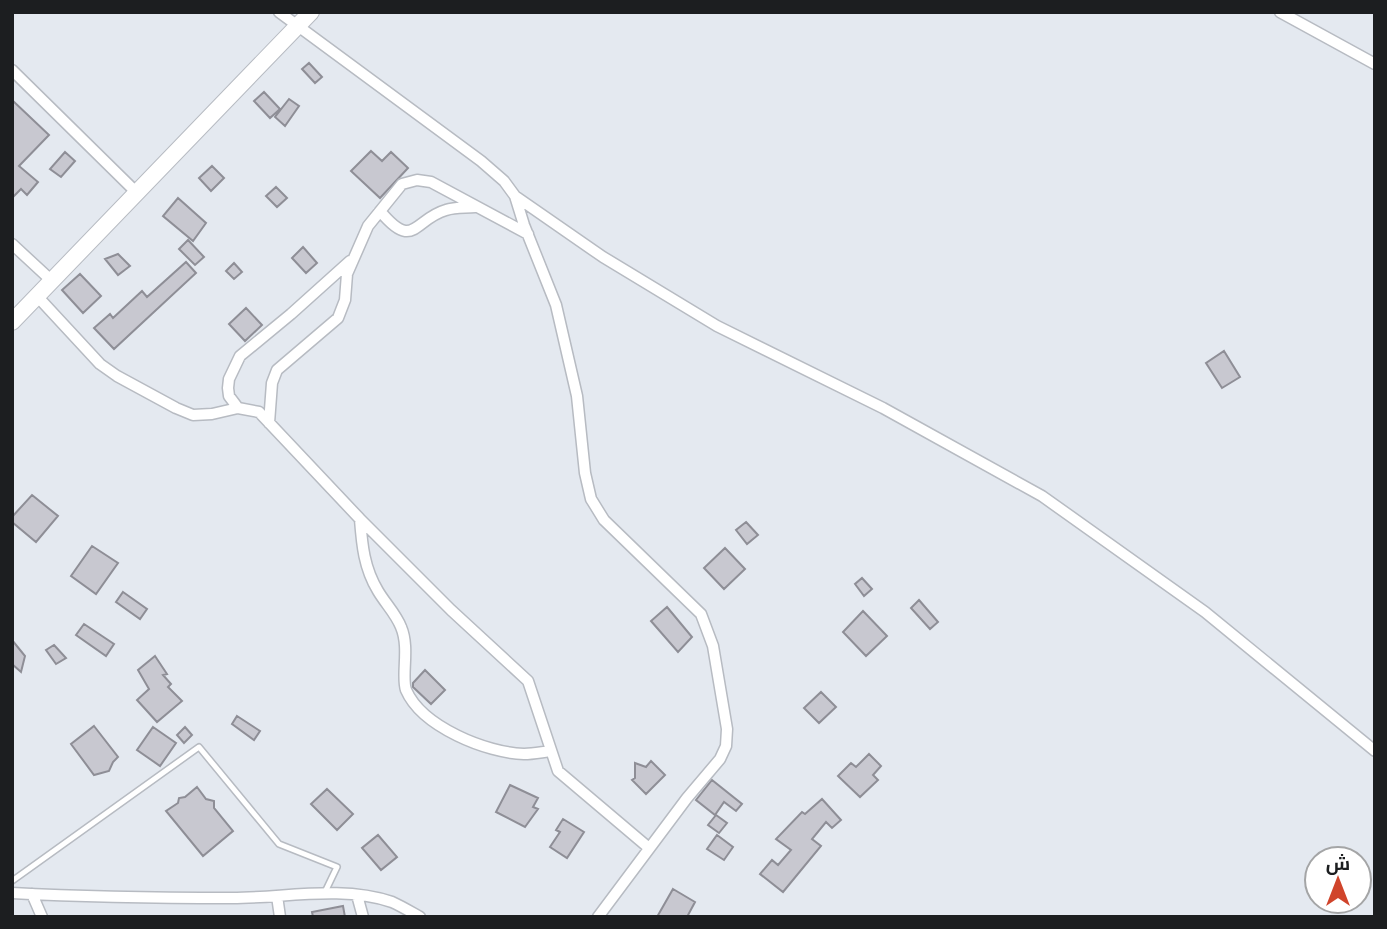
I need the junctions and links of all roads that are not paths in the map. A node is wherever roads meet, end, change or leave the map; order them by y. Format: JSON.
{"nodes":[{"id":1,"x":279,"y":12,"type":"edge"},
{"id":2,"x":312,"y":12,"type":"edge"},
{"id":3,"x":1280,"y":12,"type":"edge"},
{"id":4,"x":298,"y":26,"type":"junction"},
{"id":5,"x":1375,"y":64,"type":"edge"},
{"id":6,"x":12,"y":70,"type":"edge"},
{"id":7,"x":137,"y":193,"type":"junction"},
{"id":8,"x":515,"y":196,"type":"junction"},
{"id":9,"x":477,"y":207,"type":"junction"},
{"id":10,"x":380,"y":211,"type":"junction"},
{"id":11,"x":528,"y":234,"type":"junction"},
{"id":12,"x":12,"y":244,"type":"edge"},
{"id":13,"x":355,"y":257,"type":"junction"},
{"id":14,"x":52,"y":281,"type":"junction"},
{"id":15,"x":37,"y":296,"type":"junction"},
{"id":16,"x":12,"y":323,"type":"edge"},
{"id":17,"x":238,"y":408,"type":"junction"},
{"id":18,"x":269,"y":423,"type":"junction"},
{"id":19,"x":360,"y":519,"type":"junction"},
{"id":20,"x":551,"y":751,"type":"junction"},
{"id":21,"x":1375,"y":751,"type":"edge"},
{"id":22,"x":649,"y":848,"type":"junction"},
{"id":23,"x":12,"y":881,"type":"edge"},
{"id":24,"x":12,"y":893,"type":"edge"},
{"id":25,"x":32,"y":894,"type":"junction"},
{"id":26,"x":325,"y":894,"type":"junction"},
{"id":27,"x":357,"y":895,"type":"junction"},
{"id":28,"x":277,"y":896,"type":"junction"},
{"id":29,"x":41,"y":916,"type":"edge"},
{"id":30,"x":280,"y":917,"type":"edge"},
{"id":31,"x":363,"y":917,"type":"edge"},
{"id":32,"x":420,"y":917,"type":"edge"},
{"id":33,"x":598,"y":917,"type":"edge"}],
"edges":[{"from":1,"to":4,"type":"street"},
{"from":2,"to":4,"type":"street"},
{"from":3,"to":5,"type":"street"},
{"from":4,"to":7,"type":"street"},
{"from":4,"to":8,"type":"street"},
{"from":6,"to":7,"type":"street"},
{"from":7,"to":14,"type":"street"},
{"from":8,"to":11,"type":"street"},
{"from":8,"to":21,"type":"street"},
{"from":9,"to":10,"type":"street"},
{"from":9,"to":10,"type":"street"},
{"from":9,"to":11,"type":"street"},
{"from":10,"to":13,"type":"street"},
{"from":11,"to":22,"type":"street"},
{"from":12,"to":14,"type":"street"},
{"from":13,"to":17,"type":"street"},
{"from":13,"to":18,"type":"street"},
{"from":14,"to":15,"type":"street"},
{"from":15,"to":16,"type":"street"},
{"from":15,"to":17,"type":"street"},
{"from":17,"to":18,"type":"street"},
{"from":18,"to":19,"type":"street"},
{"from":19,"to":20,"type":"street"},
{"from":19,"to":20,"type":"street"},
{"from":20,"to":22,"type":"street"},
{"from":22,"to":33,"type":"street"},
{"from":23,"to":26,"type":"lane"},
{"from":24,"to":25,"type":"street"},
{"from":25,"to":28,"type":"street"},
{"from":25,"to":29,"type":"street"},
{"from":26,"to":27,"type":"street"},
{"from":26,"to":28,"type":"street"},
{"from":27,"to":31,"type":"street"},
{"from":27,"to":32,"type":"street"},
{"from":28,"to":30,"type":"street"}]}
